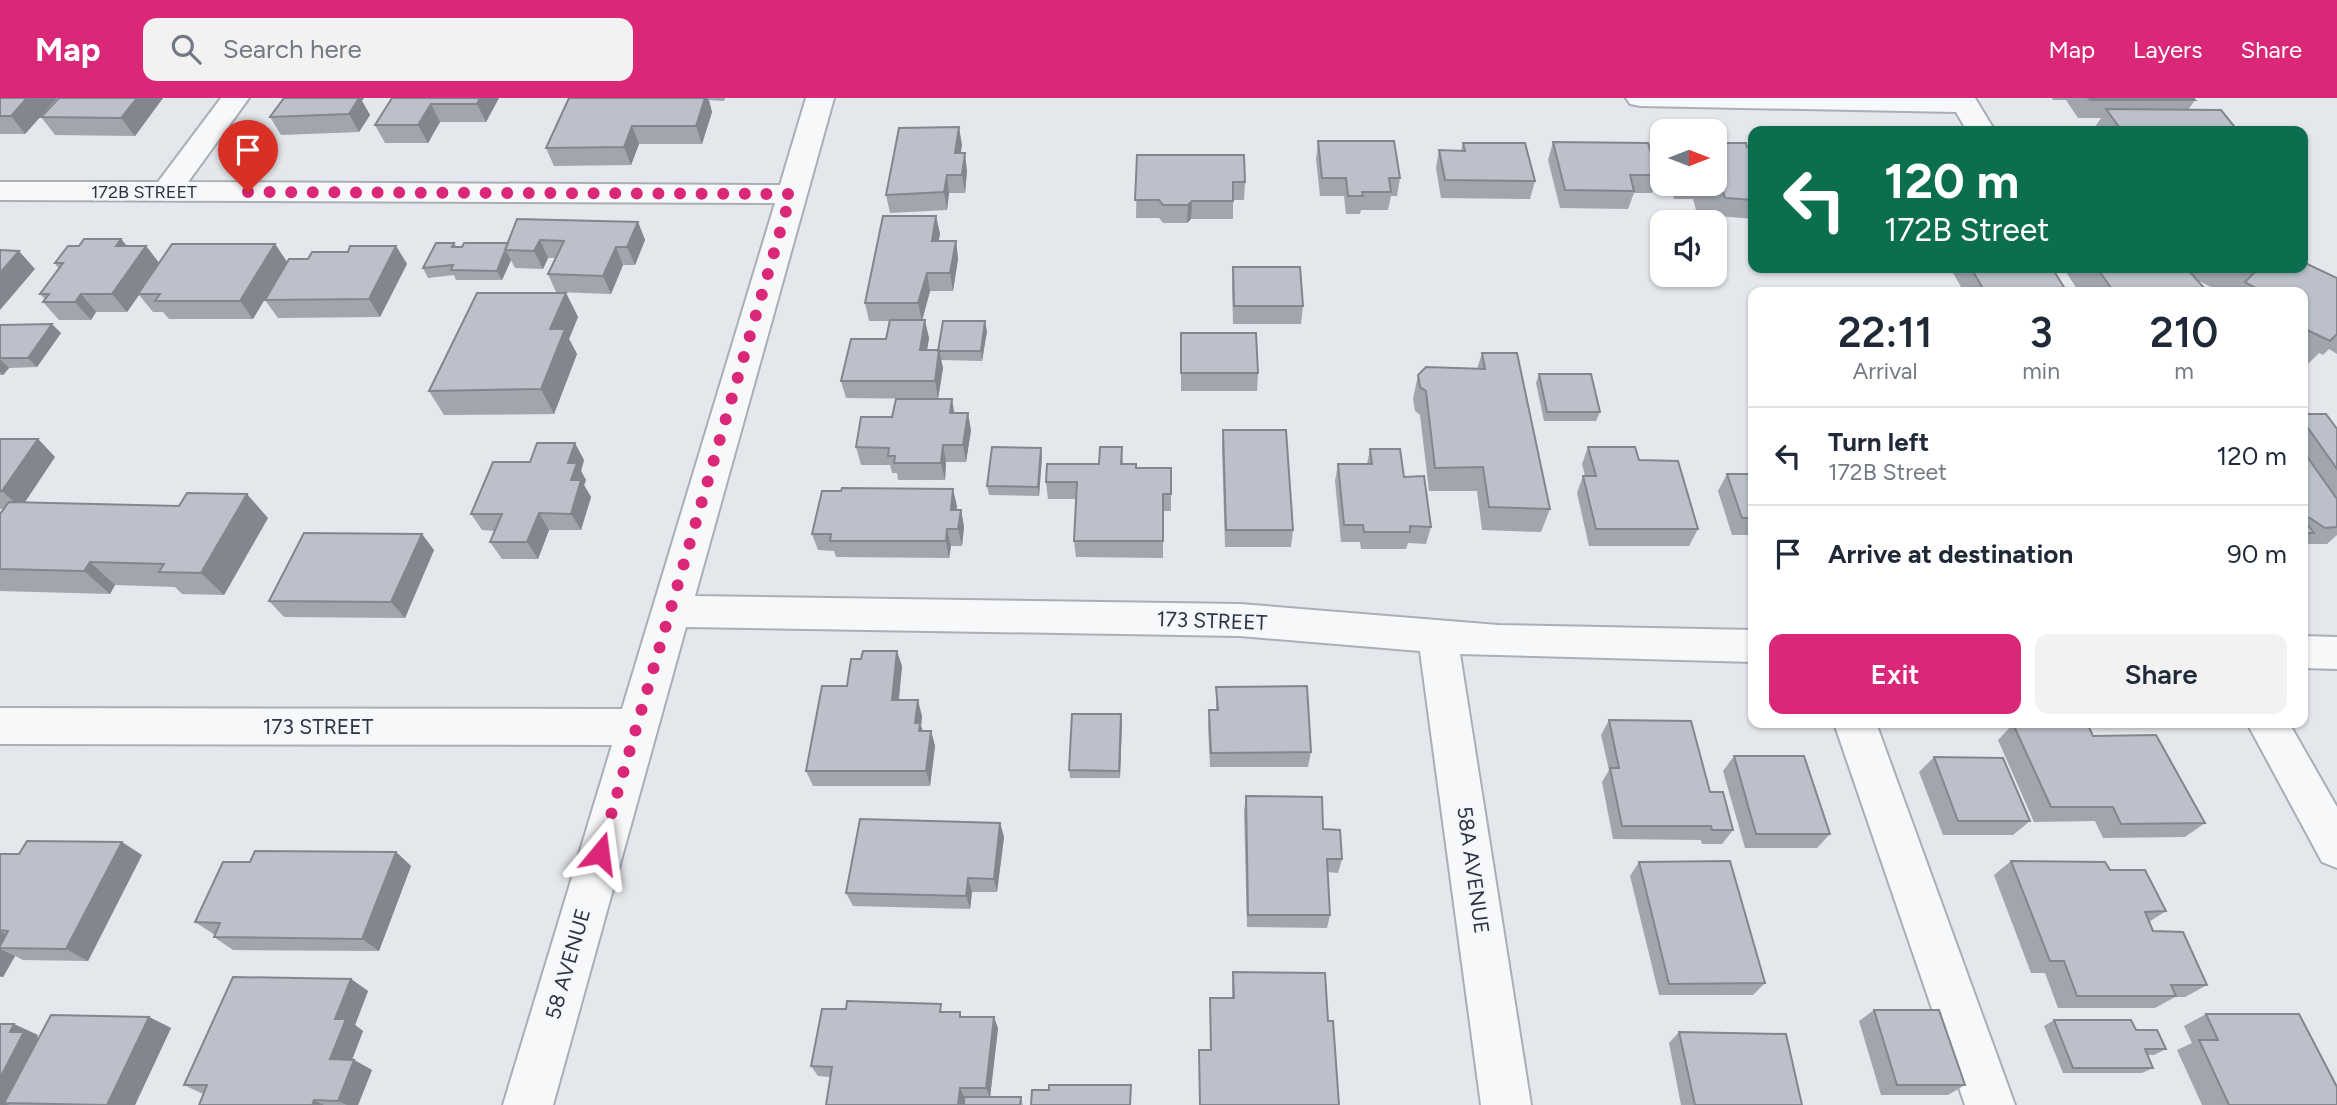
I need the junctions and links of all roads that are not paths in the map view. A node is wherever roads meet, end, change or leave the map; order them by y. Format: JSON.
{"nodes":[{"id":1,"x":235,"y":98,"type":"edge"},
{"id":2,"x":820,"y":98,"type":"edge"},
{"id":3,"x":1640,"y":98,"type":"edge"},
{"id":4,"x":1963,"y":101,"type":"edge"},
{"id":5,"x":1978,"y":126,"type":"edge"},
{"id":6,"x":0,"y":191,"type":"edge"},
{"id":7,"x":166,"y":192,"type":"junction"},
{"id":8,"x":791,"y":194,"type":"junction"},
{"id":9,"x":669,"y":611,"type":"junction"},
{"id":10,"x":1438,"y":636,"type":"junction"},
{"id":11,"x":1748,"y":646,"type":"edge"},
{"id":12,"x":2308,"y":652,"type":"edge"},
{"id":13,"x":2337,"y":653,"type":"edge"},
{"id":14,"x":0,"y":726,"type":"edge"},
{"id":15,"x":636,"y":727,"type":"junction"},
{"id":16,"x":1857,"y":728,"type":"edge"},
{"id":17,"x":2270,"y":728,"type":"edge"},
{"id":18,"x":2337,"y":848,"type":"edge"},
{"id":19,"x":528,"y":1105,"type":"edge"},
{"id":20,"x":1506,"y":1105,"type":"edge"},
{"id":21,"x":1990,"y":1105,"type":"edge"}],
"edges":[{"from":1,"to":7,"type":"street"},
{"from":2,"to":8,"type":"street","name":"58 AVENUE"},
{"from":3,"to":4,"type":"street"},
{"from":4,"to":5,"type":"street"},
{"from":6,"to":7,"type":"street","name":"172B STREET"},
{"from":7,"to":8,"type":"street","name":"172B STREET"},
{"from":8,"to":9,"type":"street","name":"58 AVENUE"},
{"from":9,"to":10,"type":"street","name":"173 STREET"},
{"from":9,"to":15,"type":"street","name":"58 AVENUE"},
{"from":10,"to":11,"type":"street","name":"173 STREET"},
{"from":10,"to":20,"type":"street","name":"58A AVENUE"},
{"from":12,"to":13,"type":"street"},
{"from":14,"to":15,"type":"street","name":"173 STREET"},
{"from":15,"to":19,"type":"street","name":"58 AVENUE"},
{"from":16,"to":21,"type":"street"},
{"from":17,"to":18,"type":"street"}]}
